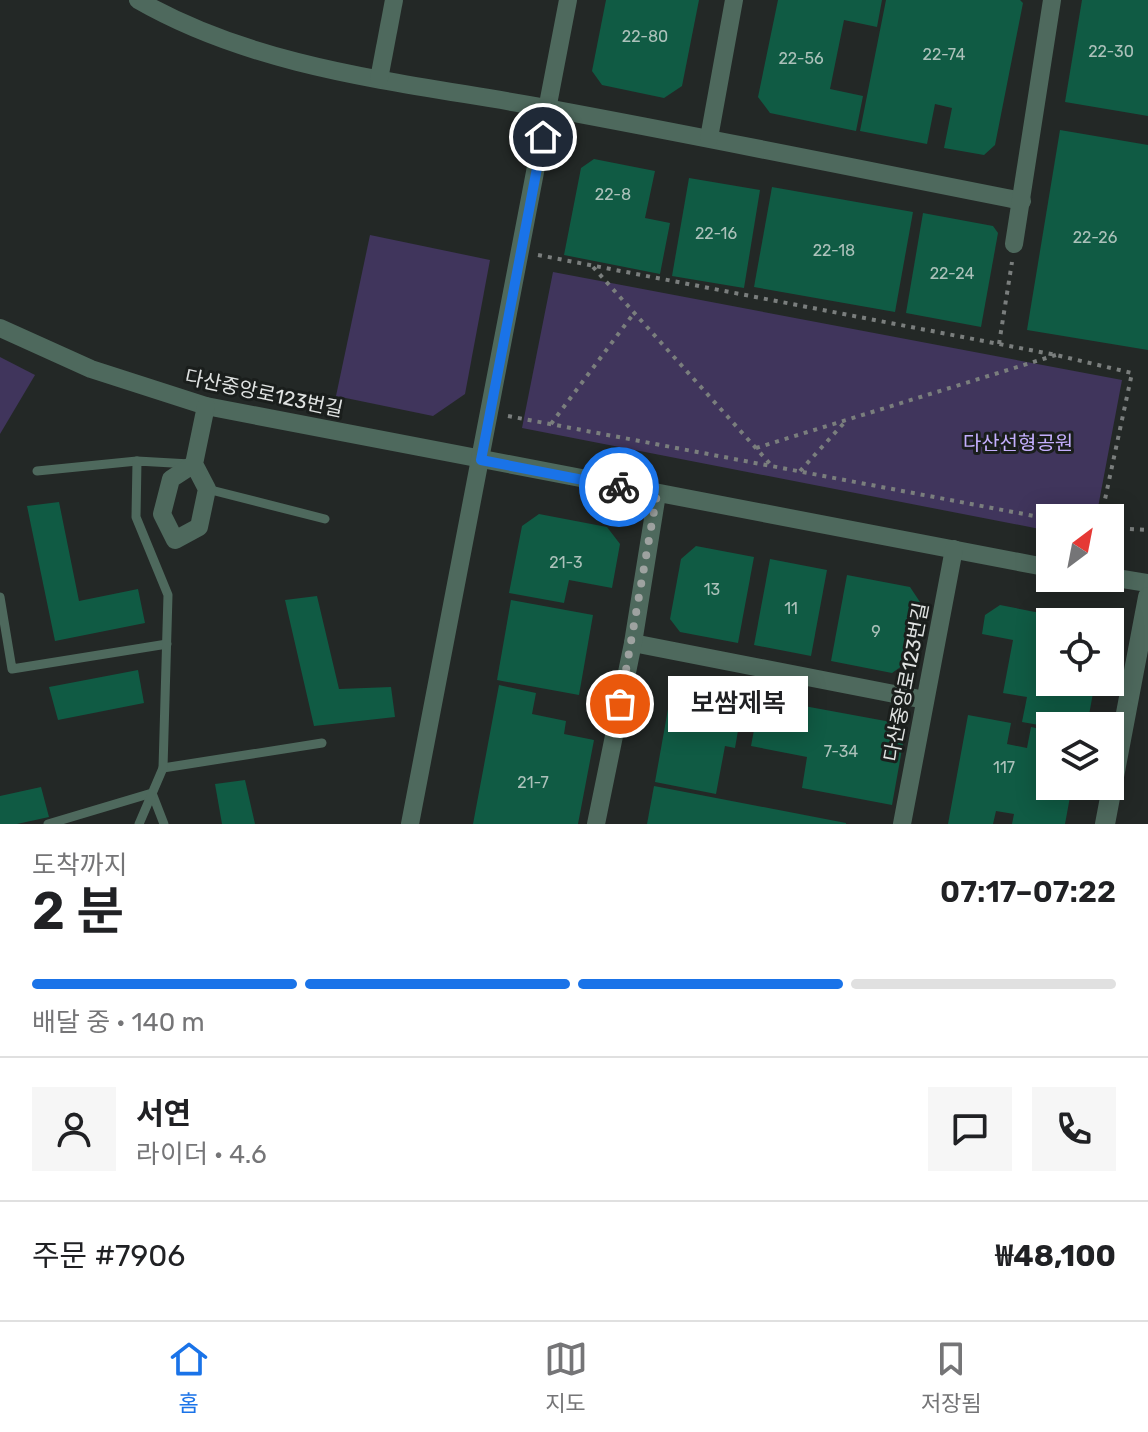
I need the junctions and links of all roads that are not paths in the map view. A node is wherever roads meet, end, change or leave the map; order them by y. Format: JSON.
{"nodes":[{"id":1,"x":138,"y":0,"type":"edge"},
{"id":2,"x":394,"y":0,"type":"edge"},
{"id":3,"x":568,"y":0,"type":"edge"},
{"id":4,"x":734,"y":0,"type":"edge"},
{"id":5,"x":1052,"y":0,"type":"edge"},
{"id":6,"x":379,"y":79,"type":"junction"},
{"id":7,"x":549,"y":108,"type":"junction"},
{"id":8,"x":709,"y":138,"type":"junction"},
{"id":9,"x":1022,"y":201,"type":"junction"},
{"id":10,"x":1014,"y":244,"type":"road end"},
{"id":11,"x":0,"y":328,"type":"edge"},
{"id":12,"x":206,"y":406,"type":"junction"},
{"id":13,"x":481,"y":460,"type":"junction"},
{"id":14,"x":137,"y":461,"type":"junction"},
{"id":15,"x":194,"y":464,"type":"junction"},
{"id":16,"x":37,"y":471,"type":"dead end"},
{"id":17,"x":207,"y":489,"type":"junction"},
{"id":18,"x":657,"y":494,"type":"junction"},
{"id":19,"x":325,"y":519,"type":"dead end"},
{"id":20,"x":954,"y":549,"type":"junction"},
{"id":21,"x":1036,"y":565,"type":"edge"},
{"id":22,"x":1124,"y":579,"type":"edge"},
{"id":23,"x":1148,"y":583,"type":"edge"},
{"id":24,"x":0,"y":597,"type":"edge"},
{"id":25,"x":1148,"y":597,"type":"edge"},
{"id":26,"x":633,"y":643,"type":"junction"},
{"id":27,"x":167,"y":644,"type":"junction"},
{"id":28,"x":925,"y":700,"type":"junction"},
{"id":29,"x":322,"y":743,"type":"dead end"},
{"id":30,"x":163,"y":768,"type":"junction"},
{"id":31,"x":152,"y":793,"type":"junction"},
{"id":32,"x":48,"y":824,"type":"edge"},
{"id":33,"x":139,"y":824,"type":"edge"},
{"id":34,"x":164,"y":824,"type":"edge"},
{"id":35,"x":410,"y":824,"type":"edge"},
{"id":36,"x":596,"y":824,"type":"edge"},
{"id":37,"x":902,"y":824,"type":"edge"},
{"id":38,"x":1105,"y":824,"type":"edge"}],
"edges":[{"from":1,"to":6,"type":"street"},
{"from":2,"to":6,"type":"street"},
{"from":3,"to":7,"type":"street"},
{"from":4,"to":8,"type":"street"},
{"from":5,"to":9,"type":"street"},
{"from":6,"to":7,"type":"street"},
{"from":7,"to":8,"type":"street"},
{"from":7,"to":13,"type":"street"},
{"from":8,"to":9,"type":"street"},
{"from":9,"to":10,"type":"street"},
{"from":11,"to":12,"type":"street","name":"다산중앙로123번길"},
{"from":12,"to":13,"type":"street","name":"다산중앙로123번길"},
{"from":12,"to":15,"type":"street"},
{"from":13,"to":18,"type":"street","name":"다산중앙로123번길"},
{"from":13,"to":35,"type":"street"},
{"from":14,"to":15,"type":"lane"},
{"from":14,"to":16,"type":"lane"},
{"from":14,"to":27,"type":"lane"},
{"from":15,"to":17,"type":"street"},
{"from":15,"to":17,"type":"street"},
{"from":17,"to":19,"type":"lane"},
{"from":18,"to":20,"type":"street","name":"다산중앙로123번길"},
{"from":18,"to":26,"type":"street"},
{"from":20,"to":21,"type":"street","name":"다산중앙로123번길"},
{"from":20,"to":28,"type":"street","name":"다산중앙로123번길"},
{"from":22,"to":23,"type":"street"},
{"from":24,"to":27,"type":"lane"},
{"from":25,"to":38,"type":"street"},
{"from":26,"to":28,"type":"street"},
{"from":26,"to":36,"type":"street"},
{"from":27,"to":30,"type":"lane"},
{"from":28,"to":37,"type":"street","name":"다산중앙로123번길"},
{"from":29,"to":30,"type":"lane"},
{"from":30,"to":31,"type":"lane"},
{"from":31,"to":32,"type":"lane"},
{"from":31,"to":33,"type":"lane"},
{"from":31,"to":34,"type":"lane"}]}
